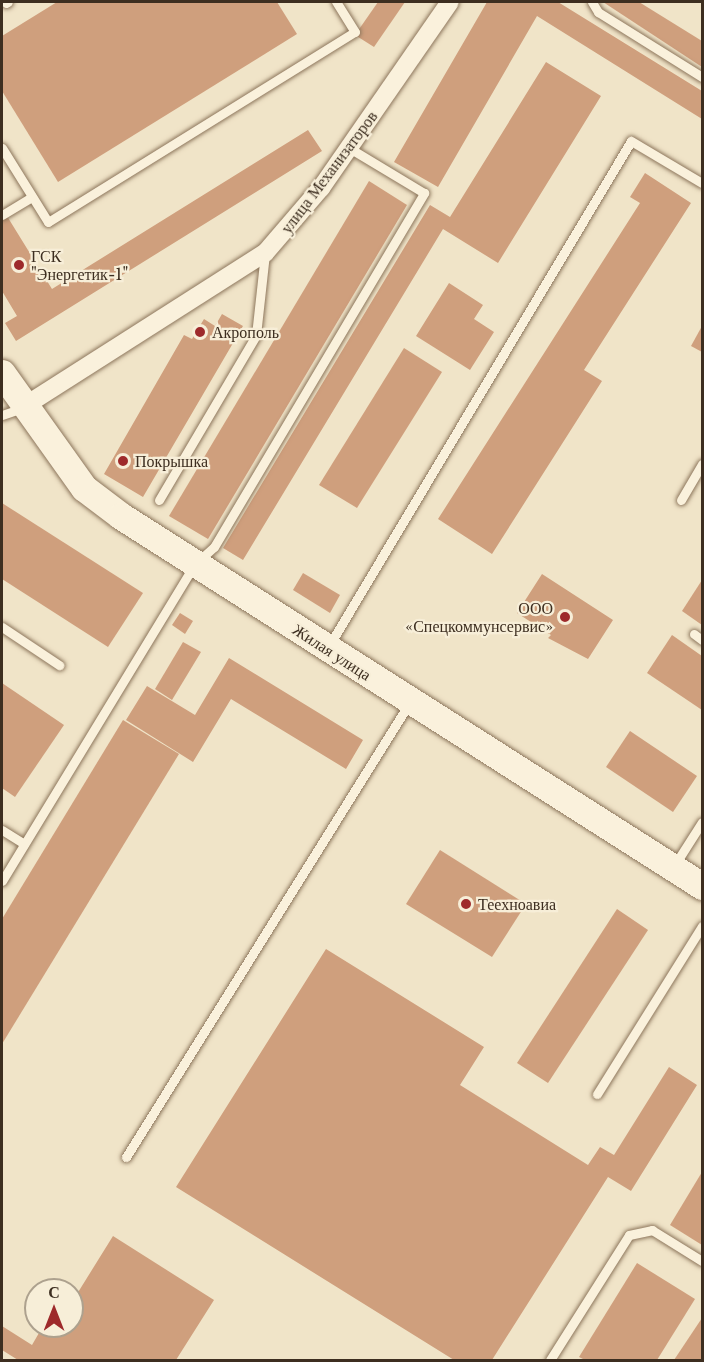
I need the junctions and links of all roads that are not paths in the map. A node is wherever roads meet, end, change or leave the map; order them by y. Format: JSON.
{"nodes":[{"id":1,"x":336,"y":2,"type":"edge"},
{"id":2,"x":450,"y":2,"type":"edge"},
{"id":3,"x":592,"y":2,"type":"edge"},
{"id":4,"x":702,"y":77,"type":"edge"},
{"id":5,"x":2,"y":148,"type":"edge"},
{"id":6,"x":349,"y":148,"type":"junction"},
{"id":7,"x":702,"y":183,"type":"edge"},
{"id":8,"x":32,"y":196,"type":"junction"},
{"id":9,"x":2,"y":215,"type":"edge"},
{"id":10,"x":265,"y":253,"type":"junction"},
{"id":11,"x":2,"y":373,"type":"edge"},
{"id":12,"x":12,"y":411,"type":"edge"},
{"id":13,"x":702,"y":464,"type":"edge"},
{"id":14,"x":159,"y":500,"type":"dead end"},
{"id":15,"x":681,"y":500,"type":"dead end"},
{"id":16,"x":195,"y":564,"type":"junction"},
{"id":17,"x":2,"y":627,"type":"edge"},
{"id":18,"x":694,"y":634,"type":"dead end"},
{"id":19,"x":702,"y":640,"type":"edge"},
{"id":20,"x":327,"y":649,"type":"junction"},
{"id":21,"x":59,"y":664,"type":"dead end"},
{"id":22,"x":410,"y":702,"type":"junction"},
{"id":23,"x":702,"y":822,"type":"edge"},
{"id":24,"x":2,"y":830,"type":"edge"},
{"id":25,"x":24,"y":844,"type":"junction"},
{"id":26,"x":673,"y":868,"type":"junction"},
{"id":27,"x":2,"y":881,"type":"edge"},
{"id":28,"x":702,"y":886,"type":"edge"},
{"id":29,"x":702,"y":926,"type":"edge"},
{"id":30,"x":597,"y":1094,"type":"dead end"},
{"id":31,"x":126,"y":1157,"type":"dead end"},
{"id":32,"x":702,"y":1261,"type":"edge"},
{"id":33,"x":550,"y":1360,"type":"edge"}],
"edges":[{"from":1,"to":8,"type":"lane"},
{"from":2,"to":6,"type":"street","name":"улица Механизаторов"},
{"from":3,"to":4,"type":"lane"},
{"from":5,"to":8,"type":"lane"},
{"from":6,"to":10,"type":"street","name":"улица Механизаторов"},
{"from":6,"to":16,"type":"lane"},
{"from":7,"to":20,"type":"lane"},
{"from":8,"to":9,"type":"lane"},
{"from":10,"to":12,"type":"street","name":"улица Механизаторов"},
{"from":10,"to":14,"type":"lane"},
{"from":11,"to":12,"type":"main road","name":"Жилая улица"},
{"from":12,"to":16,"type":"main road","name":"Жилая улица"},
{"from":13,"to":15,"type":"lane"},
{"from":16,"to":20,"type":"main road","name":"Жилая улица"},
{"from":16,"to":25,"type":"lane"},
{"from":17,"to":21,"type":"lane"},
{"from":18,"to":19,"type":"lane"},
{"from":20,"to":22,"type":"main road","name":"Жилая улица"},
{"from":22,"to":26,"type":"main road","name":"Жилая улица"},
{"from":22,"to":31,"type":"lane"},
{"from":23,"to":26,"type":"lane"},
{"from":24,"to":25,"type":"lane"},
{"from":25,"to":27,"type":"lane"},
{"from":26,"to":28,"type":"main road","name":"Жилая улица"},
{"from":29,"to":30,"type":"lane"},
{"from":32,"to":33,"type":"lane"}]}
